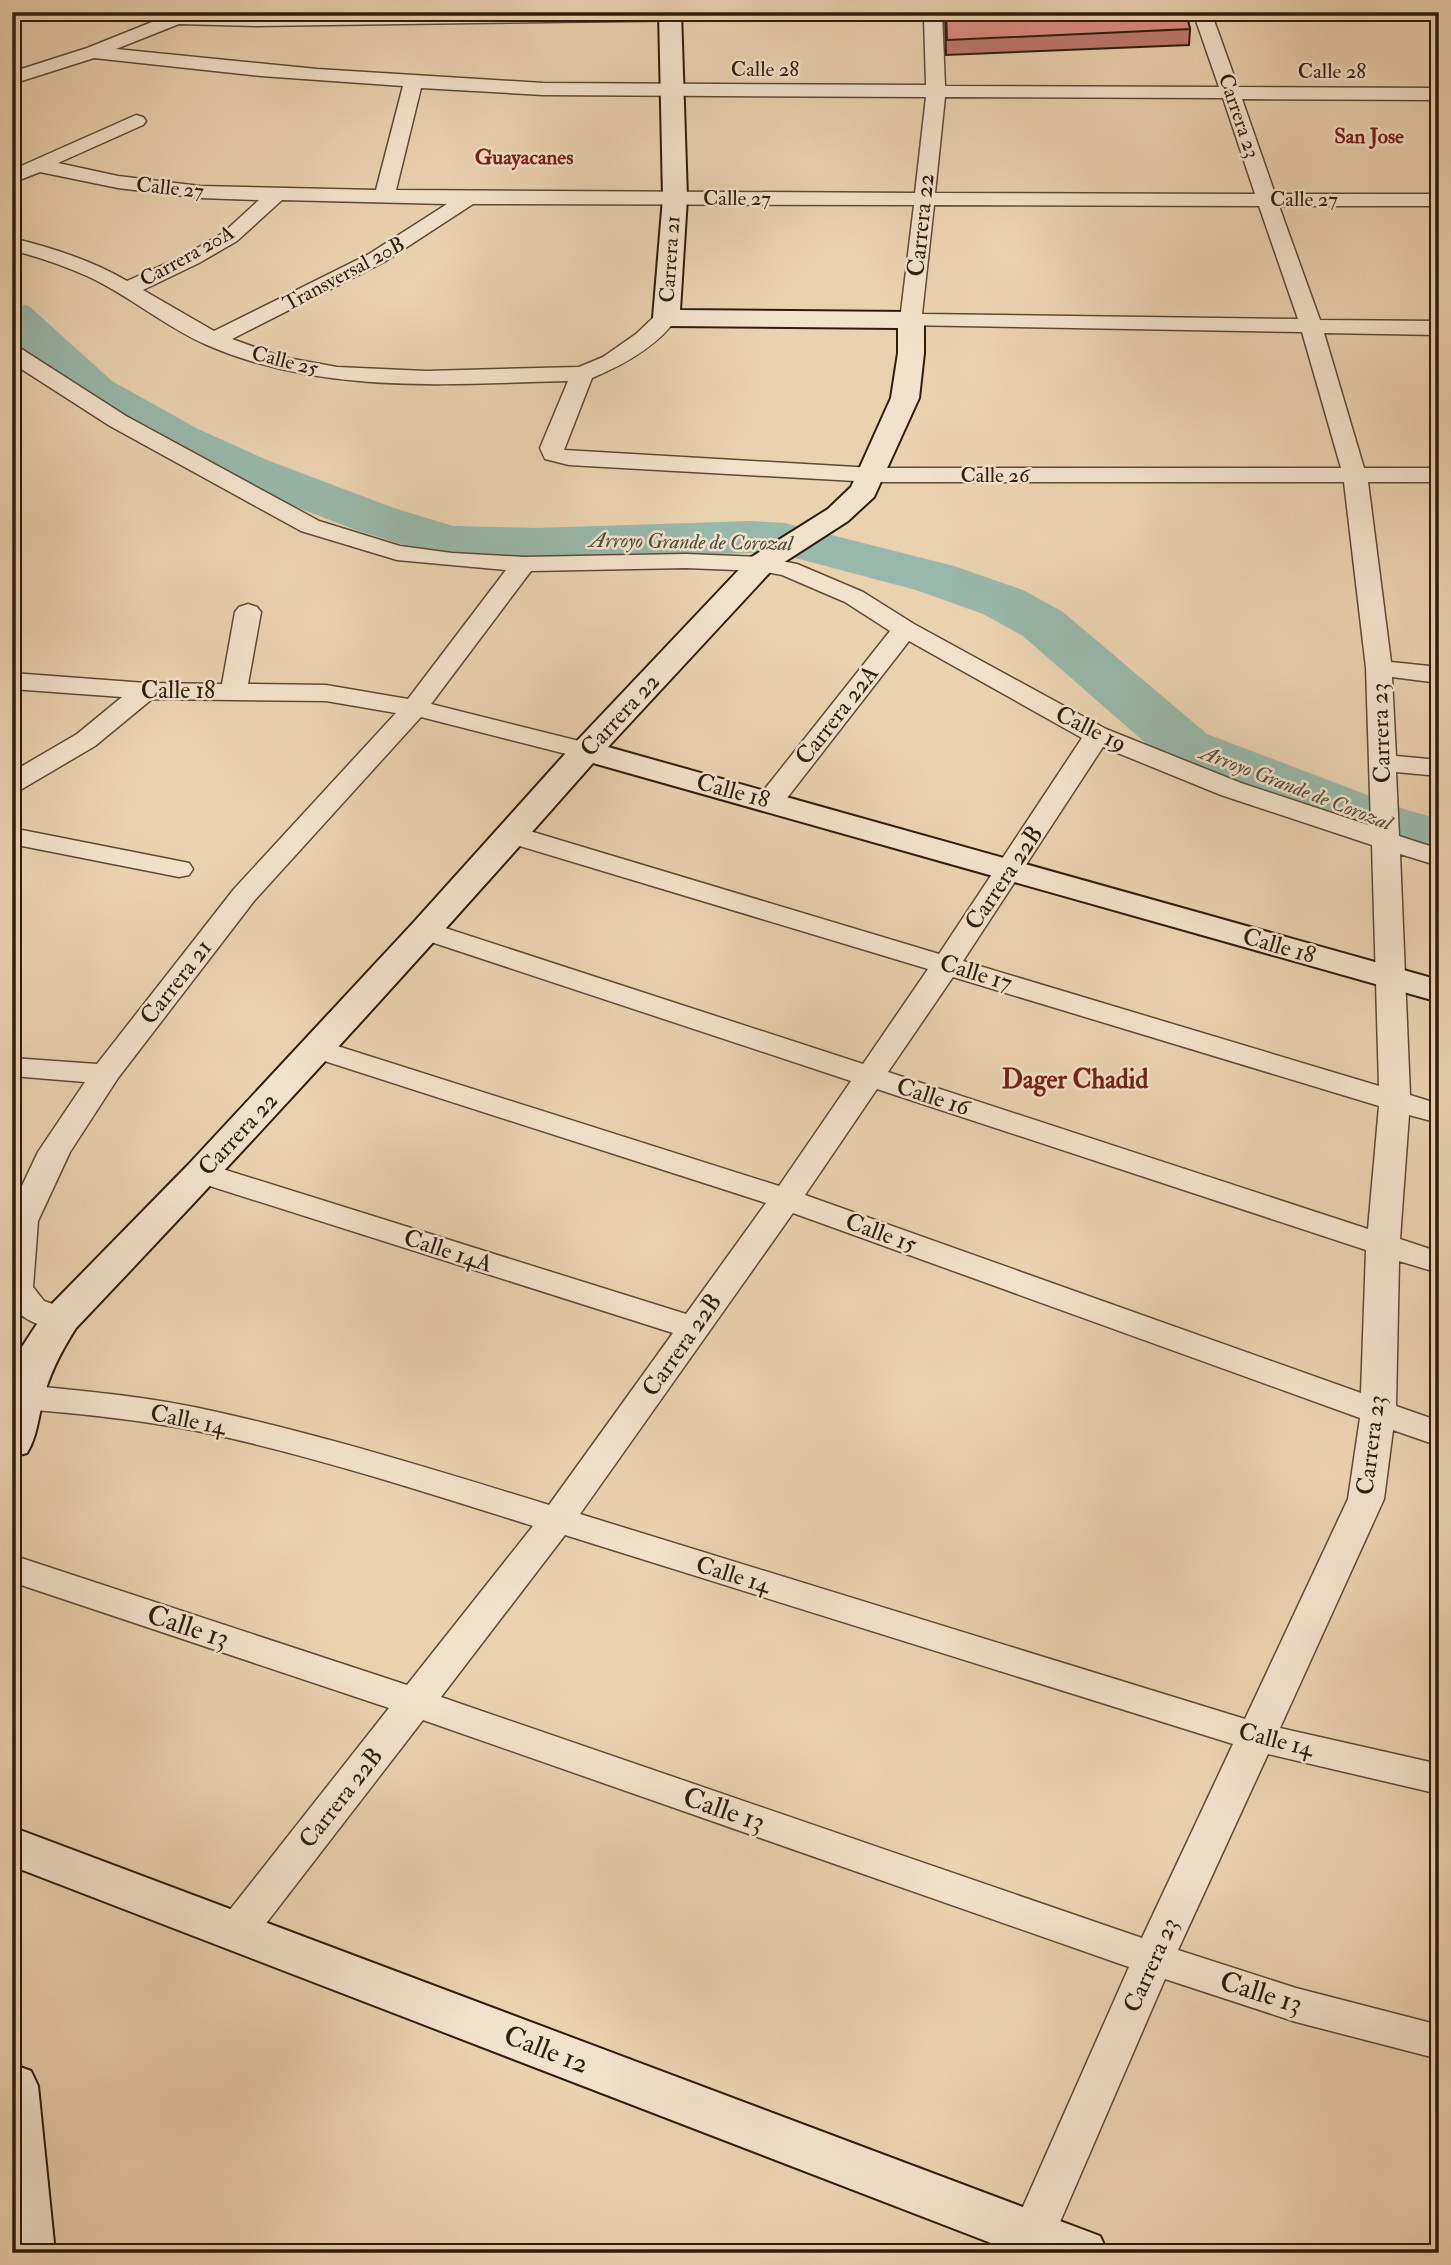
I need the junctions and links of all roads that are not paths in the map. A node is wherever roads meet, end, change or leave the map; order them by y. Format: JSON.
{"nodes":[{"id":1,"x":143,"y":12,"type":"edge"},
{"id":2,"x":924,"y":12,"type":"edge"},
{"id":3,"x":933,"y":12,"type":"edge"},
{"id":4,"x":1202,"y":12,"type":"edge"},
{"id":5,"x":670,"y":14,"type":"edge"},
{"id":6,"x":480,"y":15,"type":"edge"},
{"id":7,"x":185,"y":16,"type":"edge"},
{"id":8,"x":93,"y":52,"type":"junction"},
{"id":9,"x":12,"y":78,"type":"edge"},
{"id":10,"x":412,"y":82,"type":"junction"},
{"id":11,"x":673,"y":91,"type":"junction"},
{"id":12,"x":936,"y":93,"type":"junction"},
{"id":13,"x":1231,"y":94,"type":"junction"},
{"id":14,"x":1439,"y":94,"type":"edge"},
{"id":15,"x":136,"y":121,"type":"dead end"},
{"id":16,"x":37,"y":164,"type":"junction"},
{"id":17,"x":12,"y":177,"type":"edge"},
{"id":18,"x":277,"y":194,"type":"junction"},
{"id":19,"x":385,"y":196,"type":"junction"},
{"id":20,"x":468,"y":198,"type":"junction"},
{"id":21,"x":675,"y":198,"type":"junction"},
{"id":22,"x":923,"y":198,"type":"junction"},
{"id":23,"x":1269,"y":199,"type":"junction"},
{"id":24,"x":1439,"y":200,"type":"edge"},
{"id":25,"x":12,"y":244,"type":"edge"},
{"id":26,"x":128,"y":289,"type":"junction"},
{"id":27,"x":666,"y":318,"type":"junction"},
{"id":28,"x":911,"y":320,"type":"junction"},
{"id":29,"x":1311,"y":326,"type":"junction"},
{"id":30,"x":1439,"y":328,"type":"edge"},
{"id":31,"x":214,"y":340,"type":"junction"},
{"id":32,"x":12,"y":353,"type":"edge"},
{"id":33,"x":582,"y":374,"type":"junction"},
{"id":34,"x":873,"y":475,"type":"junction"},
{"id":35,"x":1439,"y":475,"type":"edge"},
{"id":36,"x":1355,"y":476,"type":"junction"},
{"id":37,"x":770,"y":557,"type":"junction"},
{"id":38,"x":524,"y":564,"type":"junction"},
{"id":39,"x":248,"y":612,"type":"dead end"},
{"id":40,"x":905,"y":629,"type":"junction"},
{"id":41,"x":1379,"y":668,"type":"junction"},
{"id":42,"x":1439,"y":675,"type":"edge"},
{"id":43,"x":12,"y":681,"type":"edge"},
{"id":44,"x":146,"y":691,"type":"junction"},
{"id":45,"x":234,"y":691,"type":"junction"},
{"id":46,"x":415,"y":708,"type":"junction"},
{"id":47,"x":1097,"y":736,"type":"junction"},
{"id":48,"x":586,"y":751,"type":"junction"},
{"id":49,"x":1439,"y":768,"type":"edge"},
{"id":50,"x":1383,"y":773,"type":"junction"},
{"id":51,"x":12,"y":783,"type":"edge"},
{"id":52,"x":770,"y":801,"type":"junction"},
{"id":53,"x":513,"y":835,"type":"junction"},
{"id":54,"x":1386,"y":835,"type":"junction"},
{"id":55,"x":12,"y":836,"type":"edge"},
{"id":56,"x":1439,"y":858,"type":"edge"},
{"id":57,"x":179,"y":869,"type":"dead end"},
{"id":58,"x":1010,"y":871,"type":"junction"},
{"id":59,"x":426,"y":931,"type":"junction"},
{"id":60,"x":947,"y":964,"type":"junction"},
{"id":61,"x":1389,"y":977,"type":"junction"},
{"id":62,"x":1439,"y":991,"type":"edge"},
{"id":63,"x":317,"y":1049,"type":"junction"},
{"id":64,"x":12,"y":1067,"type":"edge"},
{"id":65,"x":105,"y":1074,"type":"junction"},
{"id":66,"x":870,"y":1076,"type":"junction"},
{"id":67,"x":1395,"y":1101,"type":"junction"},
{"id":68,"x":1439,"y":1114,"type":"edge"},
{"id":69,"x":202,"y":1173,"type":"junction"},
{"id":70,"x":786,"y":1199,"type":"junction"},
{"id":71,"x":1383,"y":1245,"type":"junction"},
{"id":72,"x":1439,"y":1263,"type":"edge"},
{"id":73,"x":14,"y":1288,"type":"edge"},
{"id":74,"x":61,"y":1319,"type":"junction"},
{"id":75,"x":693,"y":1328,"type":"junction"},
{"id":76,"x":22,"y":1397,"type":"junction"},
{"id":77,"x":1378,"y":1414,"type":"junction"},
{"id":78,"x":1439,"y":1434,"type":"edge"},
{"id":79,"x":12,"y":1443,"type":"edge"},
{"id":80,"x":557,"y":1520,"type":"junction"},
{"id":81,"x":12,"y":1568,"type":"edge"},
{"id":82,"x":417,"y":1703,"type":"junction"},
{"id":83,"x":1258,"y":1737,"type":"junction"},
{"id":84,"x":1439,"y":1779,"type":"edge"},
{"id":85,"x":12,"y":1846,"type":"edge"},
{"id":86,"x":236,"y":1932,"type":"junction"},
{"id":87,"x":1153,"y":1959,"type":"junction"},
{"id":88,"x":1439,"y":2042,"type":"edge"},
{"id":89,"x":12,"y":2086,"type":"edge"},
{"id":90,"x":1032,"y":2236,"type":"junction"},
{"id":91,"x":27,"y":2253,"type":"edge"},
{"id":92,"x":1081,"y":2253,"type":"edge"}],
"edges":[{"from":1,"to":7,"type":"street"},
{"from":2,"to":5,"type":"street"},
{"from":3,"to":12,"type":"street","name":"Carrera 22"},
{"from":4,"to":13,"type":"street","name":"Carrera 23"},
{"from":5,"to":6,"type":"street"},
{"from":5,"to":11,"type":"street","name":"Carrera 21"},
{"from":6,"to":7,"type":"street"},
{"from":7,"to":8,"type":"street"},
{"from":8,"to":9,"type":"street"},
{"from":8,"to":10,"type":"street","name":"Calle 28"},
{"from":10,"to":11,"type":"street","name":"Calle 28"},
{"from":10,"to":19,"type":"street"},
{"from":11,"to":12,"type":"street","name":"Calle 28"},
{"from":11,"to":21,"type":"street","name":"Carrera 21"},
{"from":12,"to":13,"type":"street","name":"Calle 28"},
{"from":12,"to":22,"type":"street","name":"Carrera 22"},
{"from":13,"to":14,"type":"street","name":"Calle 28"},
{"from":13,"to":23,"type":"street","name":"Carrera 23"},
{"from":15,"to":16,"type":"street"},
{"from":16,"to":17,"type":"street"},
{"from":16,"to":18,"type":"street","name":"Calle 27"},
{"from":18,"to":19,"type":"street","name":"Calle 27"},
{"from":18,"to":26,"type":"street","name":"Carrera 20A"},
{"from":19,"to":20,"type":"street","name":"Calle 27"},
{"from":20,"to":21,"type":"street","name":"Calle 27"},
{"from":20,"to":31,"type":"street","name":"Transversal 20B"},
{"from":21,"to":22,"type":"street","name":"Calle 27"},
{"from":21,"to":27,"type":"street","name":"Carrera 21"},
{"from":22,"to":23,"type":"street","name":"Calle 27"},
{"from":22,"to":28,"type":"street","name":"Carrera 22"},
{"from":23,"to":24,"type":"street","name":"Calle 27"},
{"from":23,"to":29,"type":"street","name":"Carrera 23"},
{"from":25,"to":26,"type":"street","name":"Calle 25"},
{"from":26,"to":31,"type":"street","name":"Calle 25"},
{"from":27,"to":28,"type":"street"},
{"from":27,"to":33,"type":"street","name":"Carrera 21"},
{"from":28,"to":29,"type":"street"},
{"from":28,"to":34,"type":"street","name":"Carrera 22"},
{"from":29,"to":30,"type":"street"},
{"from":29,"to":36,"type":"street","name":"Carrera 23"},
{"from":31,"to":33,"type":"street","name":"Calle 25"},
{"from":32,"to":38,"type":"street","name":"Calle 19"},
{"from":33,"to":34,"type":"street","name":"Calle 26"},
{"from":34,"to":36,"type":"street","name":"Calle 26"},
{"from":34,"to":37,"type":"street","name":"Carrera 22"},
{"from":35,"to":36,"type":"street","name":"Calle 26"},
{"from":36,"to":41,"type":"street","name":"Carrera 23"},
{"from":37,"to":38,"type":"street","name":"Calle 19"},
{"from":37,"to":40,"type":"street","name":"Calle 19"},
{"from":37,"to":48,"type":"street","name":"Carrera 22"},
{"from":38,"to":46,"type":"street","name":"Carrera 21"},
{"from":39,"to":45,"type":"street"},
{"from":40,"to":47,"type":"street","name":"Calle 19"},
{"from":40,"to":52,"type":"street","name":"Carrera 22A"},
{"from":41,"to":42,"type":"street","name":"Carrera 23"},
{"from":41,"to":50,"type":"street","name":"Carrera 23"},
{"from":43,"to":44,"type":"street","name":"Calle 18"},
{"from":44,"to":45,"type":"street","name":"Calle 18"},
{"from":44,"to":51,"type":"street"},
{"from":45,"to":46,"type":"street","name":"Calle 18"},
{"from":46,"to":48,"type":"street","name":"Calle 18"},
{"from":46,"to":65,"type":"street","name":"Carrera 21"},
{"from":47,"to":54,"type":"street","name":"Calle 19"},
{"from":47,"to":58,"type":"street","name":"Carrera 22B"},
{"from":48,"to":52,"type":"street","name":"Calle 18"},
{"from":48,"to":53,"type":"street","name":"Carrera 22"},
{"from":49,"to":50,"type":"street"},
{"from":50,"to":54,"type":"street","name":"Carrera 23"},
{"from":52,"to":58,"type":"street","name":"Calle 18"},
{"from":53,"to":59,"type":"street","name":"Carrera 22"},
{"from":53,"to":60,"type":"street","name":"Calle 17"},
{"from":54,"to":56,"type":"street","name":"Calle 19"},
{"from":54,"to":61,"type":"street","name":"Carrera 23"},
{"from":55,"to":57,"type":"street"},
{"from":58,"to":60,"type":"street","name":"Carrera 22B"},
{"from":58,"to":61,"type":"street","name":"Calle 18"},
{"from":59,"to":63,"type":"street","name":"Carrera 22"},
{"from":59,"to":66,"type":"street","name":"Calle 16"},
{"from":60,"to":66,"type":"street","name":"Carrera 22B"},
{"from":60,"to":67,"type":"street","name":"Calle 17"},
{"from":61,"to":62,"type":"street","name":"Calle 18"},
{"from":61,"to":67,"type":"street","name":"Carrera 23"},
{"from":63,"to":69,"type":"street","name":"Carrera 22"},
{"from":63,"to":70,"type":"street","name":"Calle 15"},
{"from":64,"to":65,"type":"street"},
{"from":65,"to":73,"type":"street","name":"Carrera 21"},
{"from":66,"to":70,"type":"street","name":"Carrera 22B"},
{"from":66,"to":71,"type":"street","name":"Calle 16"},
{"from":67,"to":68,"type":"street","name":"Calle 17"},
{"from":67,"to":71,"type":"street","name":"Carrera 23"},
{"from":69,"to":74,"type":"street","name":"Carrera 22"},
{"from":69,"to":75,"type":"street","name":"Calle 14A"},
{"from":70,"to":75,"type":"street","name":"Carrera 22B"},
{"from":70,"to":77,"type":"street","name":"Calle 15"},
{"from":71,"to":72,"type":"street","name":"Calle 16"},
{"from":71,"to":77,"type":"street","name":"Carrera 23"},
{"from":73,"to":74,"type":"street","name":"Carrera 21"},
{"from":74,"to":76,"type":"street"},
{"from":75,"to":80,"type":"street","name":"Carrera 22B"},
{"from":76,"to":79,"type":"street"},
{"from":76,"to":80,"type":"street","name":"Calle 14"},
{"from":77,"to":78,"type":"street","name":"Calle 15"},
{"from":77,"to":83,"type":"street","name":"Carrera 23"},
{"from":80,"to":82,"type":"street","name":"Carrera 22B"},
{"from":80,"to":83,"type":"street","name":"Calle 14"},
{"from":81,"to":82,"type":"street","name":"Calle 13"},
{"from":82,"to":86,"type":"street","name":"Carrera 22B"},
{"from":82,"to":87,"type":"street","name":"Calle 13"},
{"from":83,"to":84,"type":"street","name":"Calle 14"},
{"from":83,"to":87,"type":"street","name":"Carrera 23"},
{"from":85,"to":86,"type":"street","name":"Calle 12"},
{"from":86,"to":90,"type":"street","name":"Calle 12"},
{"from":87,"to":88,"type":"street","name":"Calle 13"},
{"from":87,"to":90,"type":"street","name":"Carrera 23"},
{"from":89,"to":91,"type":"street"},
{"from":90,"to":92,"type":"street","name":"Calle 12"}]}
